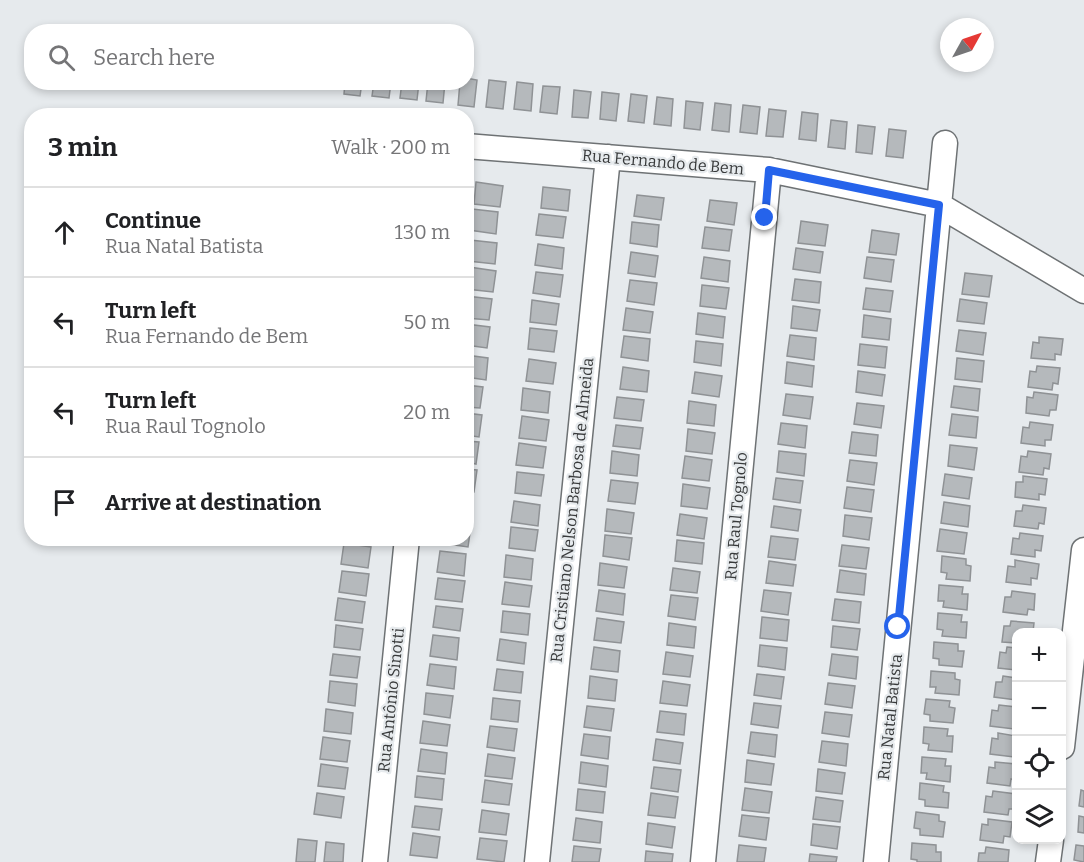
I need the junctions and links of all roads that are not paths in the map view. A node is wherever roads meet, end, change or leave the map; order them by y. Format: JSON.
{"nodes":[{"id":1,"x":945,"y":143,"type":"dead end"},
{"id":2,"x":474,"y":147,"type":"edge"},
{"id":3,"x":608,"y":157,"type":"junction"},
{"id":4,"x":769,"y":170,"type":"junction"},
{"id":5,"x":939,"y":205,"type":"junction"},
{"id":6,"x":1084,"y":291,"type":"edge"},
{"id":7,"x":406,"y":546,"type":"edge"},
{"id":8,"x":1084,"y":550,"type":"edge"},
{"id":9,"x":1063,"y":736,"type":"edge"},
{"id":10,"x":1050,"y":844,"type":"edge"},
{"id":11,"x":375,"y":862,"type":"edge"},
{"id":12,"x":537,"y":862,"type":"edge"},
{"id":13,"x":703,"y":862,"type":"edge"},
{"id":14,"x":876,"y":862,"type":"edge"},
{"id":15,"x":1048,"y":862,"type":"edge"}],
"edges":[{"from":1,"to":5,"type":"street","name":"Rua Natal Batista"},
{"from":2,"to":3,"type":"street","name":"Rua Fernando de Bem"},
{"from":3,"to":4,"type":"street","name":"Rua Fernando de Bem"},
{"from":3,"to":12,"type":"street","name":"Rua Cristiano Nelson Barbosa de Almeida"},
{"from":4,"to":5,"type":"street","name":"Rua Fernando de Bem"},
{"from":4,"to":13,"type":"street","name":"Rua Raul Tognolo"},
{"from":5,"to":6,"type":"street","name":"Rua Fernando de Bem"},
{"from":5,"to":14,"type":"street","name":"Rua Natal Batista"},
{"from":7,"to":11,"type":"street","name":"Rua Antônio Sinotti"},
{"from":8,"to":9,"type":"street"},
{"from":10,"to":15,"type":"street"}]}
